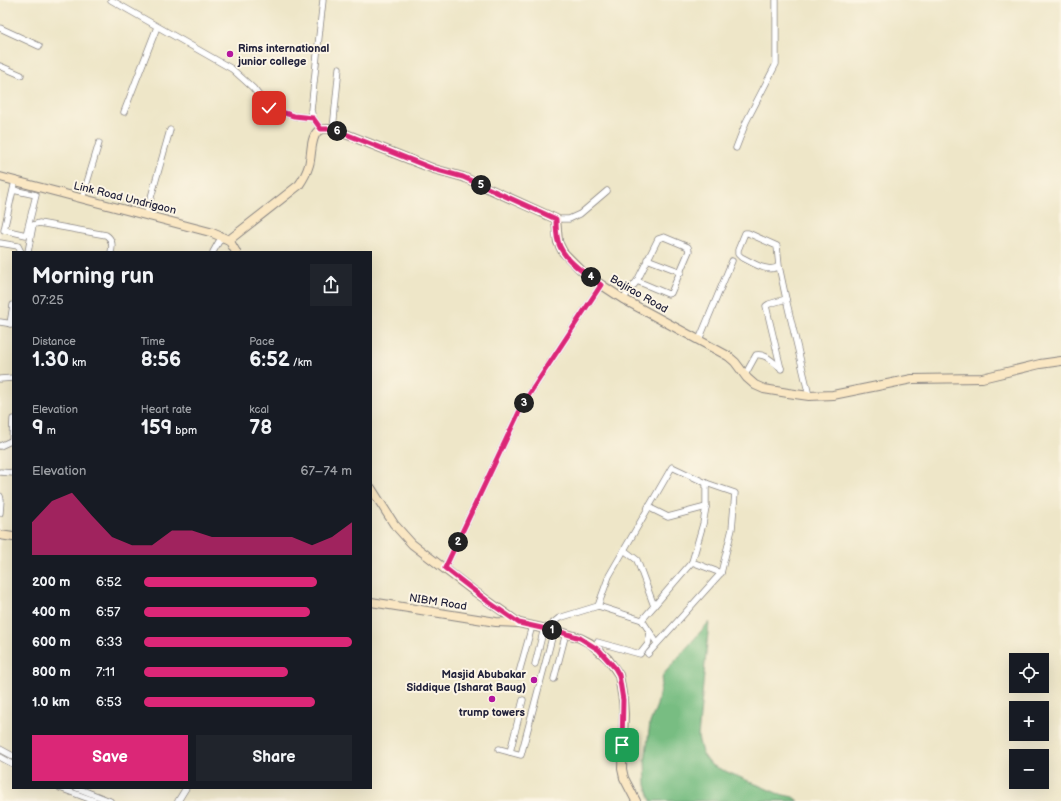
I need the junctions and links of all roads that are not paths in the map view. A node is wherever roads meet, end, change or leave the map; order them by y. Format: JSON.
{"nodes":[{"id":1,"x":111,"y":0,"type":"edge"},
{"id":2,"x":324,"y":0,"type":"edge"},
{"id":3,"x":776,"y":0,"type":"edge"},
{"id":4,"x":157,"y":27,"type":"junction"},
{"id":5,"x":0,"y":28,"type":"edge"},
{"id":6,"x":39,"y":46,"type":"dead end"},
{"id":7,"x":0,"y":66,"type":"edge"},
{"id":8,"x":339,"y":68,"type":"dead end"},
{"id":9,"x":21,"y":75,"type":"dead end"},
{"id":10,"x":124,"y":112,"type":"dead end"},
{"id":11,"x":313,"y":118,"type":"junction"},
{"id":12,"x":321,"y":129,"type":"junction"},
{"id":13,"x":333,"y":129,"type":"junction"},
{"id":14,"x":170,"y":130,"type":"dead end"},
{"id":15,"x":99,"y":143,"type":"dead end"},
{"id":16,"x":736,"y":148,"type":"dead end"},
{"id":17,"x":0,"y":177,"type":"edge"},
{"id":18,"x":15,"y":181,"type":"junction"},
{"id":19,"x":13,"y":190,"type":"junction"},
{"id":20,"x":607,"y":191,"type":"dead end"},
{"id":21,"x":82,"y":199,"type":"junction"},
{"id":22,"x":146,"y":215,"type":"junction"},
{"id":23,"x":556,"y":219,"type":"junction"},
{"id":24,"x":229,"y":237,"type":"junction"},
{"id":25,"x":0,"y":243,"type":"edge"},
{"id":26,"x":21,"y":251,"type":"edge"},
{"id":27,"x":28,"y":251,"type":"edge"},
{"id":28,"x":111,"y":251,"type":"edge"},
{"id":29,"x":214,"y":251,"type":"edge"},
{"id":30,"x":236,"y":251,"type":"edge"},
{"id":31,"x":648,"y":259,"type":"junction"},
{"id":32,"x":732,"y":261,"type":"dead end"},
{"id":33,"x":779,"y":266,"type":"junction"},
{"id":34,"x":681,"y":272,"type":"junction"},
{"id":35,"x":637,"y":281,"type":"junction"},
{"id":36,"x":601,"y":285,"type":"junction"},
{"id":37,"x":786,"y":299,"type":"junction"},
{"id":38,"x":623,"y":300,"type":"junction"},
{"id":39,"x":0,"y":322,"type":"edge"},
{"id":40,"x":11,"y":324,"type":"edge"},
{"id":41,"x":699,"y":340,"type":"junction"},
{"id":42,"x":1061,"y":361,"type":"edge"},
{"id":43,"x":745,"y":375,"type":"junction"},
{"id":44,"x":12,"y":378,"type":"edge"},
{"id":45,"x":0,"y":379,"type":"edge"},
{"id":46,"x":809,"y":396,"type":"junction"},
{"id":47,"x":12,"y":440,"type":"edge"},
{"id":48,"x":0,"y":446,"type":"edge"},
{"id":49,"x":0,"y":472,"type":"edge"},
{"id":50,"x":12,"y":473,"type":"edge"},
{"id":51,"x":706,"y":483,"type":"junction"},
{"id":52,"x":372,"y":490,"type":"edge"},
{"id":53,"x":0,"y":496,"type":"edge"},
{"id":54,"x":648,"y":507,"type":"junction"},
{"id":55,"x":706,"y":507,"type":"junction"},
{"id":56,"x":0,"y":513,"type":"edge"},
{"id":57,"x":0,"y":535,"type":"edge"},
{"id":58,"x":12,"y":537,"type":"edge"},
{"id":59,"x":624,"y":550,"type":"junction"},
{"id":60,"x":692,"y":562,"type":"junction"},
{"id":61,"x":445,"y":568,"type":"junction"},
{"id":62,"x":721,"y":573,"type":"junction"},
{"id":63,"x":372,"y":602,"type":"edge"},
{"id":64,"x":598,"y":606,"type":"junction"},
{"id":65,"x":654,"y":606,"type":"junction"},
{"id":66,"x":642,"y":620,"type":"junction"},
{"id":67,"x":519,"y":623,"type":"junction"},
{"id":68,"x":532,"y":626,"type":"junction"},
{"id":69,"x":550,"y":629,"type":"junction"},
{"id":70,"x":566,"y":633,"type":"junction"},
{"id":71,"x":650,"y":633,"type":"junction"},
{"id":72,"x":597,"y":642,"type":"dead end"},
{"id":73,"x":657,"y":643,"type":"junction"},
{"id":74,"x":648,"y":654,"type":"dead end"},
{"id":75,"x":535,"y":664,"type":"dead end"},
{"id":76,"x":518,"y":676,"type":"dead end"},
{"id":77,"x":554,"y":679,"type":"dead end"},
{"id":78,"x":523,"y":700,"type":"dead end"},
{"id":79,"x":0,"y":749,"type":"edge"},
{"id":80,"x":499,"y":749,"type":"dead end"},
{"id":81,"x":510,"y":752,"type":"junction"},
{"id":82,"x":12,"y":755,"type":"edge"},
{"id":83,"x":0,"y":757,"type":"edge"},
{"id":84,"x":12,"y":763,"type":"edge"},
{"id":85,"x":63,"y":789,"type":"edge"},
{"id":86,"x":80,"y":789,"type":"edge"},
{"id":87,"x":185,"y":789,"type":"edge"},
{"id":88,"x":95,"y":801,"type":"edge"},
{"id":89,"x":110,"y":801,"type":"edge"},
{"id":90,"x":178,"y":801,"type":"edge"},
{"id":91,"x":636,"y":801,"type":"edge"}],
"edges":[{"from":1,"to":4,"type":"street"},
{"from":2,"to":11,"type":"street"},
{"from":3,"to":16,"type":"street"},
{"from":4,"to":10,"type":"street"},
{"from":4,"to":11,"type":"street"},
{"from":5,"to":6,"type":"street"},
{"from":7,"to":9,"type":"street"},
{"from":8,"to":13,"type":"street"},
{"from":11,"to":12,"type":"street"},
{"from":12,"to":13,"type":"street"},
{"from":12,"to":24,"type":"street"},
{"from":13,"to":23,"type":"street"},
{"from":14,"to":22,"type":"street"},
{"from":15,"to":21,"type":"street"},
{"from":17,"to":18,"type":"street","name":"Link Road Undrigaon"},
{"from":18,"to":19,"type":"street"},
{"from":18,"to":21,"type":"street","name":"Link Road Undrigaon"},
{"from":19,"to":19,"type":"street"},
{"from":20,"to":23,"type":"street"},
{"from":21,"to":22,"type":"street","name":"Link Road Undrigaon"},
{"from":22,"to":24,"type":"street","name":"Link Road Undrigaon"},
{"from":23,"to":36,"type":"street","name":"Bajirao Road"},
{"from":24,"to":29,"type":"street"},
{"from":24,"to":30,"type":"street"},
{"from":25,"to":26,"type":"street"},
{"from":27,"to":28,"type":"street"},
{"from":31,"to":34,"type":"street"},
{"from":31,"to":34,"type":"street"},
{"from":31,"to":35,"type":"street"},
{"from":32,"to":41,"type":"street"},
{"from":33,"to":33,"type":"street"},
{"from":33,"to":37,"type":"street"},
{"from":34,"to":35,"type":"street"},
{"from":35,"to":38,"type":"street"},
{"from":36,"to":38,"type":"street","name":"Bajirao Road"},
{"from":36,"to":61,"type":"street"},
{"from":37,"to":43,"type":"street"},
{"from":37,"to":46,"type":"street"},
{"from":38,"to":41,"type":"street","name":"Bajirao Road"},
{"from":39,"to":40,"type":"street"},
{"from":41,"to":43,"type":"street","name":"Bajirao Road"},
{"from":42,"to":46,"type":"street","name":"Bajirao Road"},
{"from":43,"to":46,"type":"street","name":"Bajirao Road"},
{"from":44,"to":45,"type":"street"},
{"from":47,"to":48,"type":"street"},
{"from":49,"to":50,"type":"street"},
{"from":51,"to":54,"type":"street"},
{"from":51,"to":55,"type":"street"},
{"from":51,"to":62,"type":"street"},
{"from":52,"to":61,"type":"street"},
{"from":53,"to":56,"type":"street"},
{"from":54,"to":55,"type":"street"},
{"from":54,"to":59,"type":"street"},
{"from":55,"to":60,"type":"street"},
{"from":57,"to":58,"type":"street"},
{"from":59,"to":64,"type":"street"},
{"from":59,"to":65,"type":"street"},
{"from":60,"to":62,"type":"street"},
{"from":60,"to":65,"type":"street"},
{"from":61,"to":67,"type":"street"},
{"from":62,"to":73,"type":"street"},
{"from":63,"to":67,"type":"street","name":"NIBM Road"},
{"from":64,"to":66,"type":"street"},
{"from":64,"to":69,"type":"street"},
{"from":65,"to":66,"type":"street"},
{"from":66,"to":71,"type":"street"},
{"from":67,"to":68,"type":"street","name":"NIBM Road"},
{"from":68,"to":69,"type":"street","name":"NIBM Road"},
{"from":68,"to":76,"type":"street"},
{"from":69,"to":70,"type":"street","name":"NIBM Road"},
{"from":69,"to":75,"type":"street"},
{"from":69,"to":81,"type":"street"},
{"from":70,"to":77,"type":"street"},
{"from":70,"to":91,"type":"street","name":"NIBM Road"},
{"from":71,"to":72,"type":"street"},
{"from":71,"to":73,"type":"street"},
{"from":73,"to":74,"type":"street"},
{"from":78,"to":81,"type":"street"},
{"from":79,"to":82,"type":"street"},
{"from":80,"to":81,"type":"street"},
{"from":83,"to":84,"type":"street"},
{"from":85,"to":88,"type":"street"},
{"from":86,"to":89,"type":"street"},
{"from":87,"to":90,"type":"street"}]}
